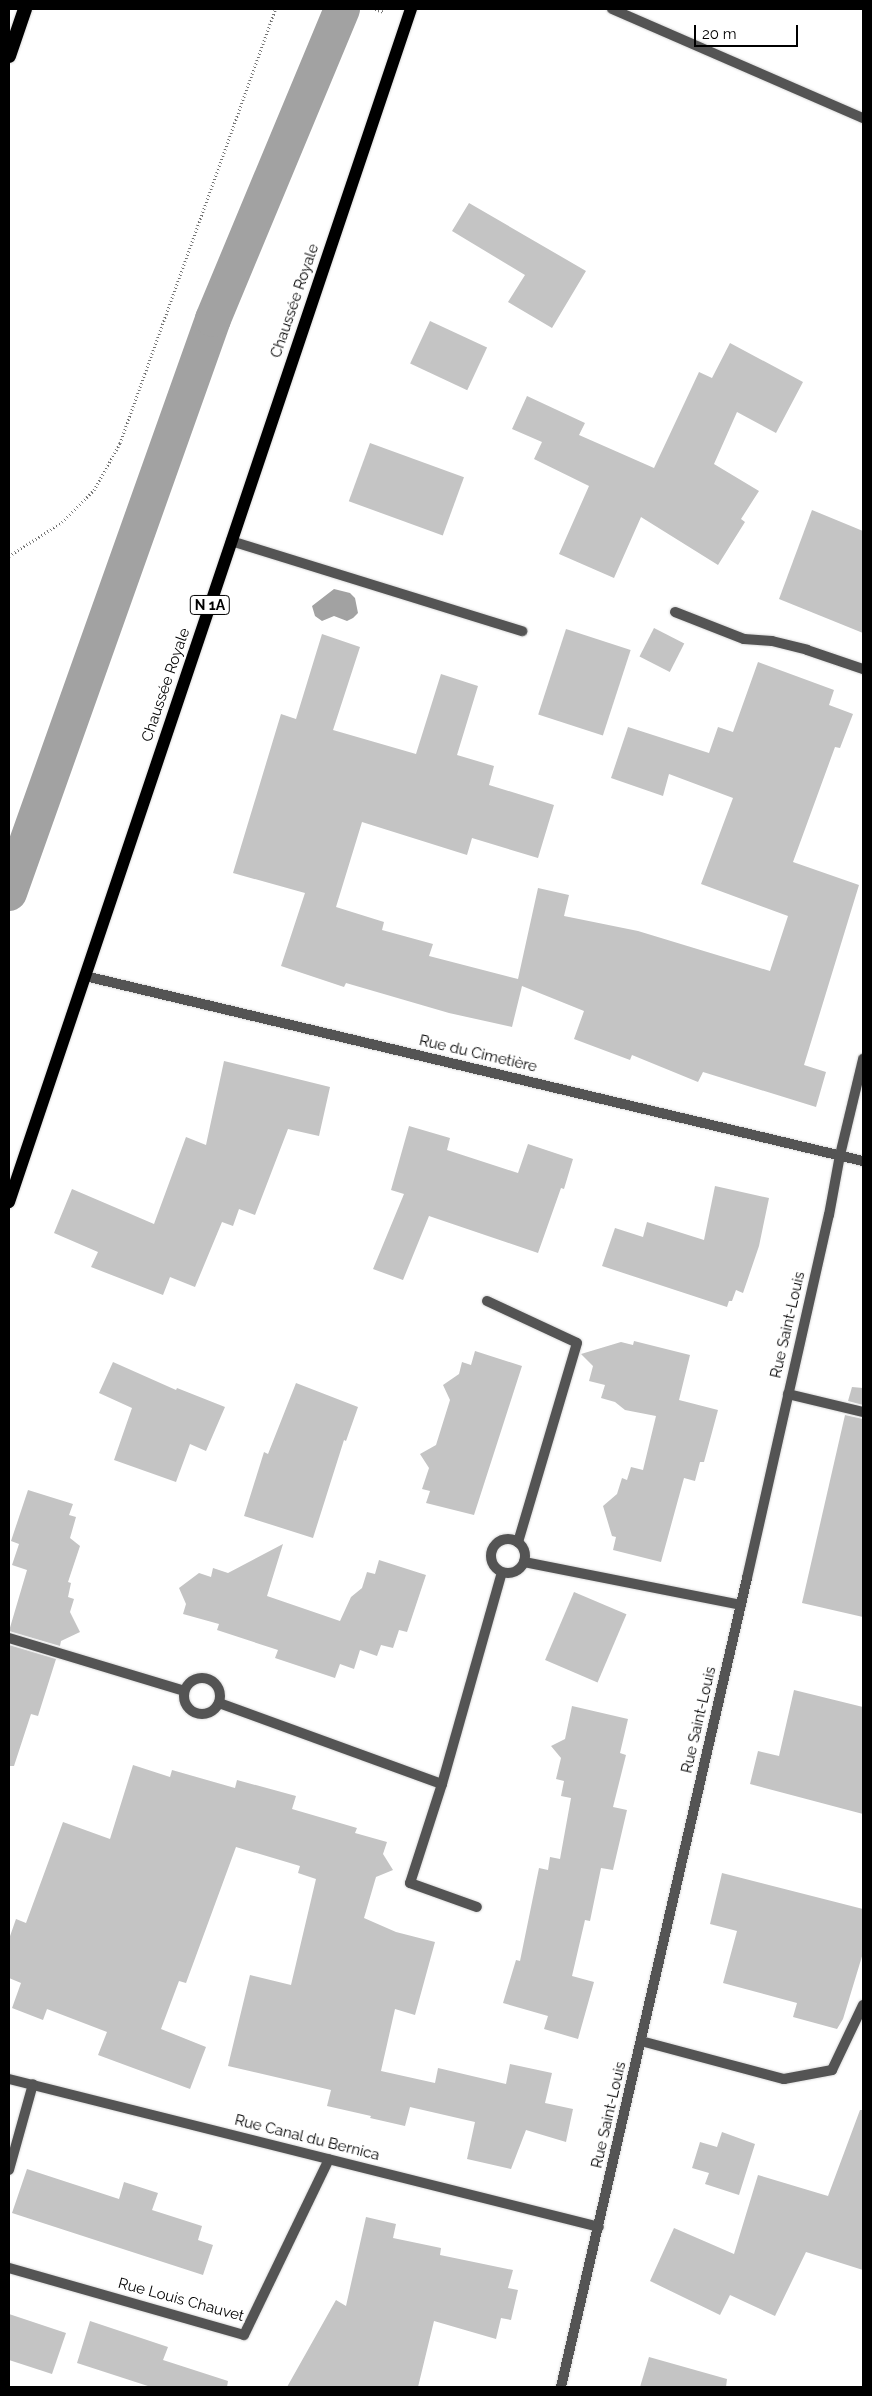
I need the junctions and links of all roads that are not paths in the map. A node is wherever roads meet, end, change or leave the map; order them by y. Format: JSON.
{"nodes":[{"id":1,"x":25,"y":9,"type":"edge"},
{"id":2,"x":410,"y":9,"type":"edge"},
{"id":3,"x":612,"y":9,"type":"edge"},
{"id":4,"x":9,"y":56,"type":"edge"},
{"id":5,"x":863,"y":118,"type":"edge"},
{"id":6,"x":231,"y":541,"type":"junction"},
{"id":7,"x":676,"y":612,"type":"dead end"},
{"id":8,"x":522,"y":631,"type":"dead end"},
{"id":9,"x":863,"y":669,"type":"edge"},
{"id":10,"x":85,"y":976,"type":"junction"},
{"id":11,"x":863,"y":1059,"type":"edge"},
{"id":12,"x":840,"y":1155,"type":"junction"},
{"id":13,"x":863,"y":1161,"type":"edge"},
{"id":14,"x":9,"y":1202,"type":"edge"},
{"id":15,"x":486,"y":1302,"type":"dead end"},
{"id":16,"x":788,"y":1394,"type":"junction"},
{"id":17,"x":863,"y":1412,"type":"edge"},
{"id":18,"x":518,"y":1542,"type":"junction"},
{"id":19,"x":524,"y":1562,"type":"junction"},
{"id":20,"x":502,"y":1572,"type":"junction"},
{"id":21,"x":741,"y":1605,"type":"junction"},
{"id":22,"x":9,"y":1638,"type":"edge"},
{"id":23,"x":184,"y":1691,"type":"junction"},
{"id":24,"x":219,"y":1704,"type":"junction"},
{"id":25,"x":442,"y":1784,"type":"junction"},
{"id":26,"x":477,"y":1907,"type":"dead end"},
{"id":27,"x":863,"y":2005,"type":"edge"},
{"id":28,"x":641,"y":2040,"type":"junction"},
{"id":29,"x":9,"y":2079,"type":"edge"},
{"id":30,"x":33,"y":2084,"type":"junction"},
{"id":31,"x":329,"y":2159,"type":"junction"},
{"id":32,"x":9,"y":2170,"type":"edge"},
{"id":33,"x":599,"y":2228,"type":"junction"},
{"id":34,"x":9,"y":2268,"type":"edge"},
{"id":35,"x":561,"y":2387,"type":"edge"}],
"edges":[{"from":1,"to":4,"type":"highway"},
{"from":2,"to":6,"type":"main road","name":"Chaussée Royale","number":"N 1A"},
{"from":3,"to":5,"type":"street"},
{"from":6,"to":8,"type":"street"},
{"from":6,"to":10,"type":"main road","name":"Chaussée Royale","number":"N 1A"},
{"from":7,"to":9,"type":"street"},
{"from":10,"to":12,"type":"street","name":"Rue du Cimetière"},
{"from":10,"to":14,"type":"main road","name":"Chaussée Royale","number":"N 1A"},
{"from":11,"to":12,"type":"street","name":"Rue Saint-Louis"},
{"from":12,"to":13,"type":"street","name":"Rue du Cimetière"},
{"from":12,"to":16,"type":"street","name":"Rue Saint-Louis"},
{"from":15,"to":18,"type":"street"},
{"from":16,"to":17,"type":"street"},
{"from":16,"to":21,"type":"street","name":"Rue Saint-Louis"},
{"from":18,"to":19,"type":"street"},
{"from":18,"to":20,"type":"street"},
{"from":19,"to":20,"type":"street"},
{"from":19,"to":21,"type":"street"},
{"from":20,"to":25,"type":"street"},
{"from":21,"to":28,"type":"street","name":"Rue Saint-Louis"},
{"from":22,"to":23,"type":"street"},
{"from":23,"to":24,"type":"street"},
{"from":23,"to":24,"type":"street"},
{"from":24,"to":25,"type":"street"},
{"from":25,"to":26,"type":"street"},
{"from":27,"to":28,"type":"street"},
{"from":28,"to":33,"type":"street","name":"Rue Saint-Louis"},
{"from":29,"to":30,"type":"street","name":"Rue Canal du Bernica"},
{"from":30,"to":31,"type":"street","name":"Rue Canal du Bernica"},
{"from":30,"to":32,"type":"street"},
{"from":31,"to":33,"type":"street","name":"Rue Canal du Bernica"},
{"from":31,"to":34,"type":"street","name":"Rue Louis Chauvet"},
{"from":33,"to":35,"type":"street","name":"Rue Saint-Louis"}]}
